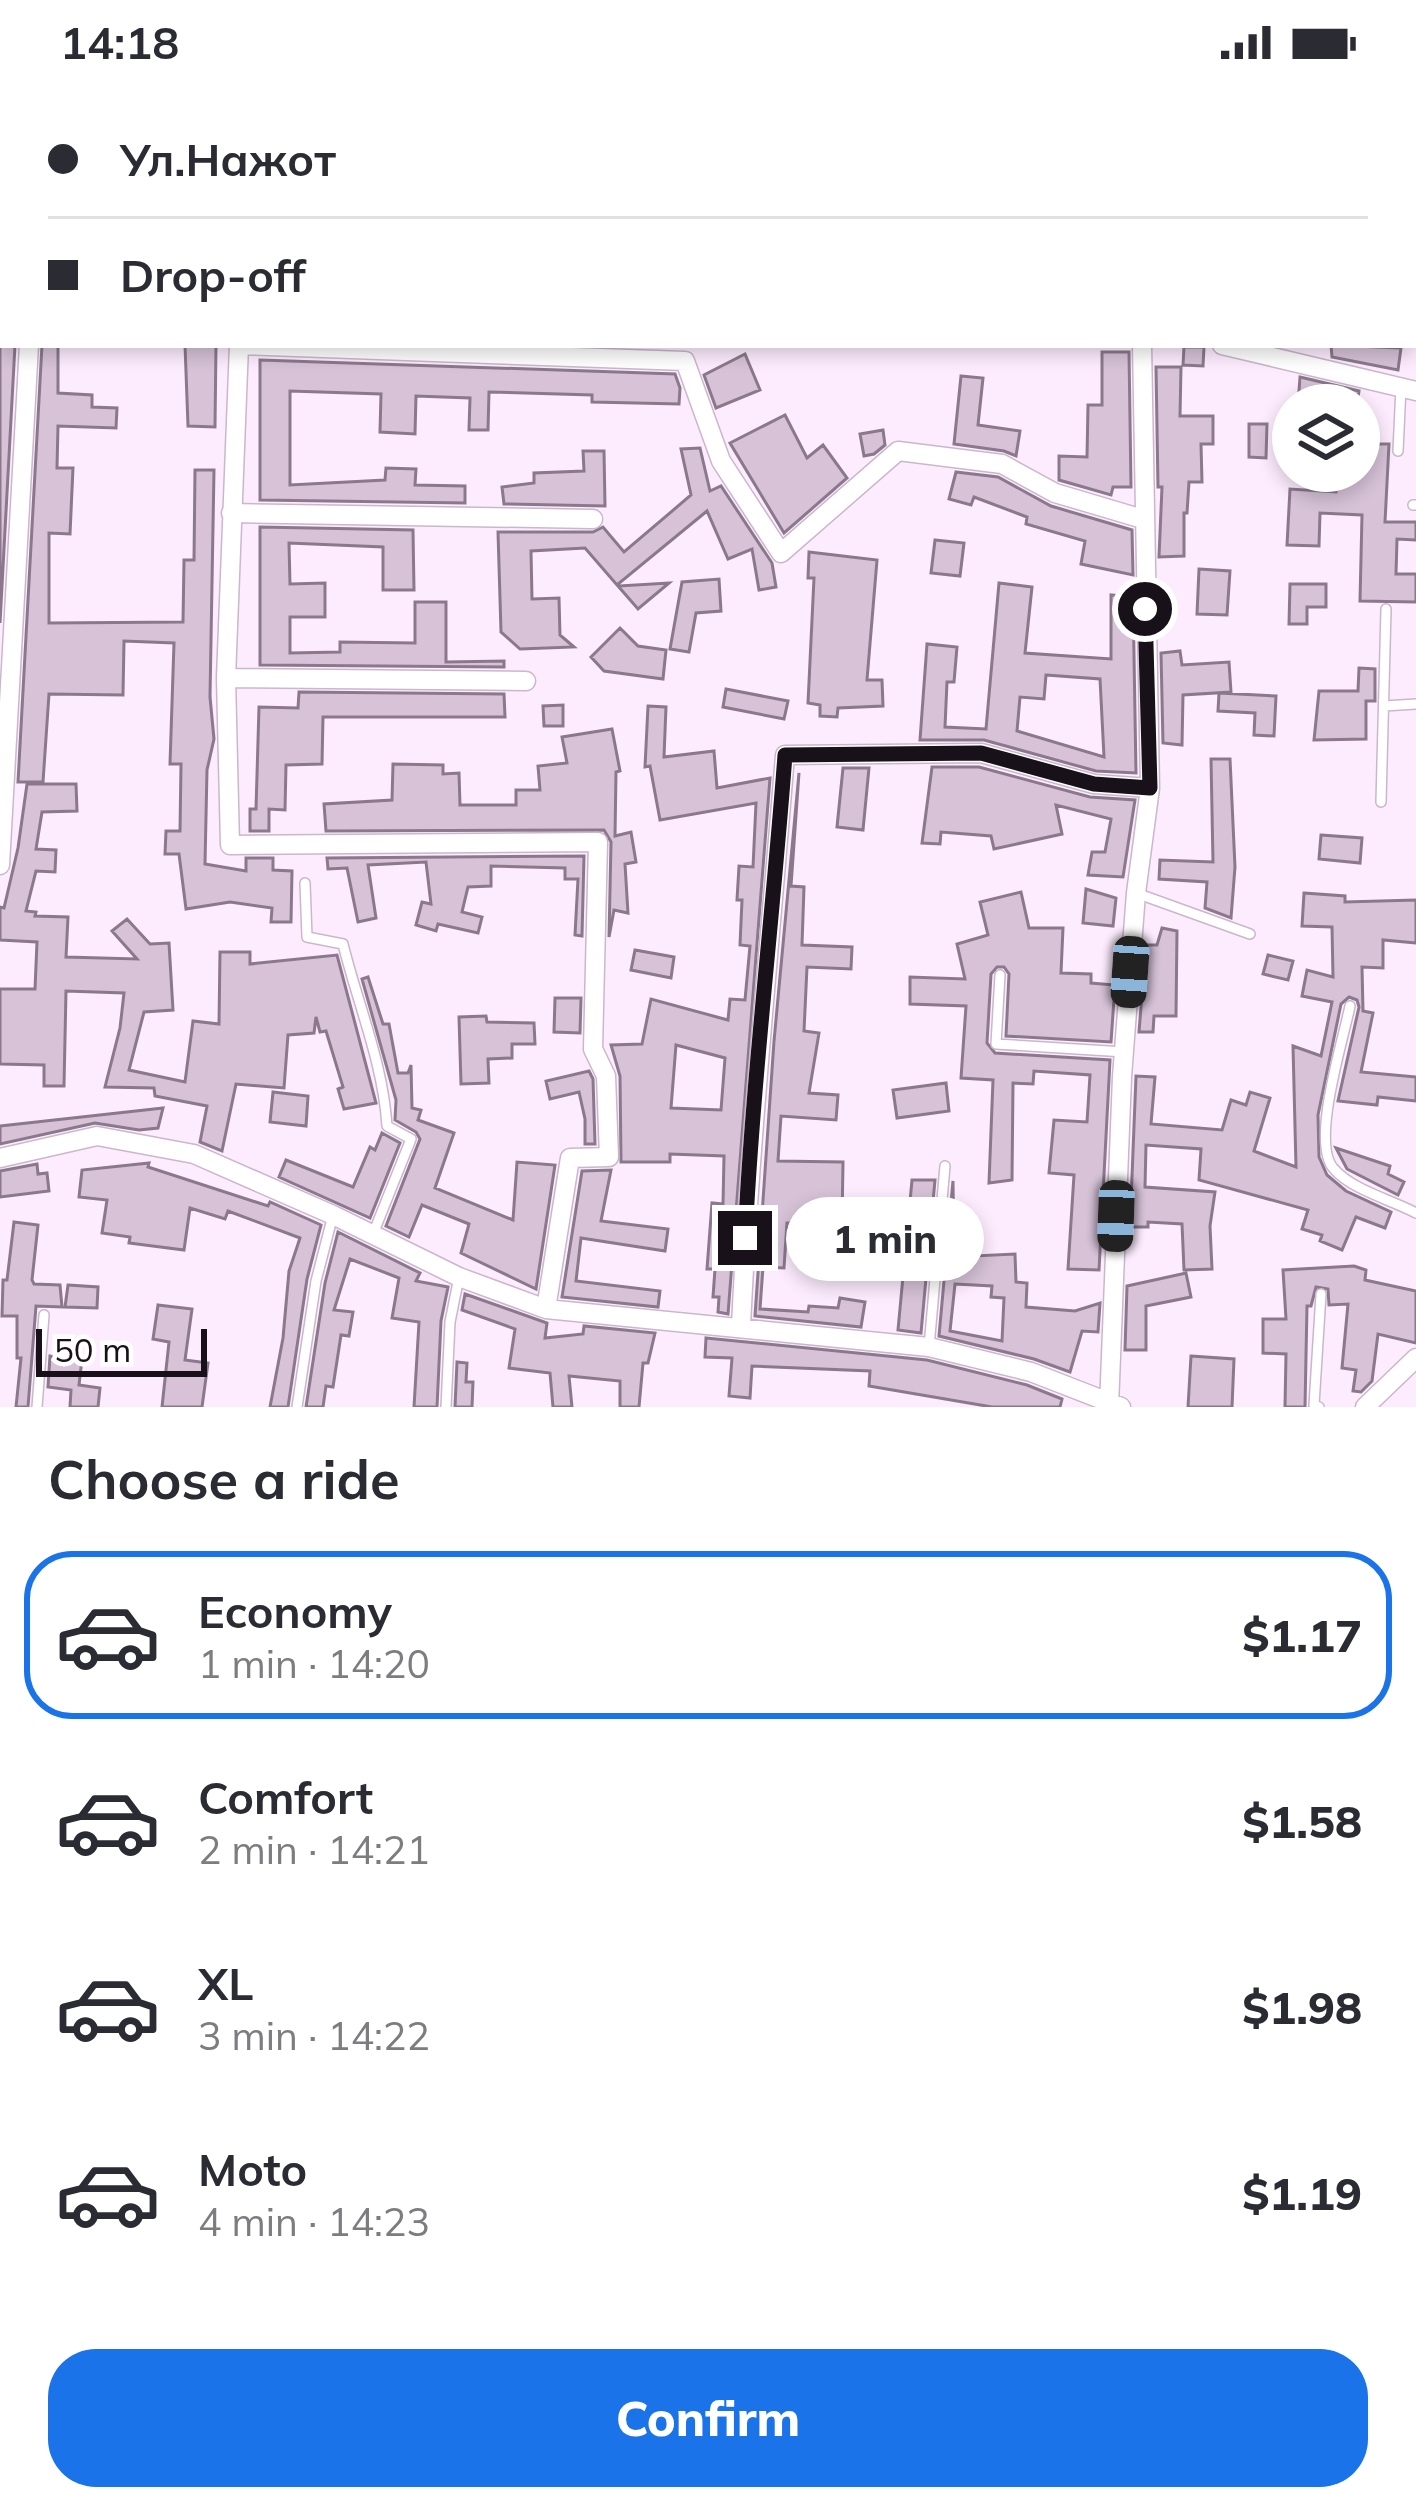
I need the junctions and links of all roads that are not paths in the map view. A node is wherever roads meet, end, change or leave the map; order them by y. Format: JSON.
{"nodes":[{"id":1,"x":29,"y":348,"type":"edge"},
{"id":2,"x":238,"y":348,"type":"edge"},
{"id":3,"x":406,"y":348,"type":"edge"},
{"id":4,"x":1142,"y":348,"type":"edge"},
{"id":5,"x":1235,"y":348,"type":"edge"},
{"id":6,"x":685,"y":353,"type":"edge"},
{"id":7,"x":1409,"y":389,"type":"edge"},
{"id":8,"x":1398,"y":451,"type":"dead end"},
{"id":9,"x":231,"y":513,"type":"junction"},
{"id":10,"x":593,"y":519,"type":"dead end"},
{"id":11,"x":1143,"y":519,"type":"junction"},
{"id":12,"x":1386,"y":609,"type":"dead end"},
{"id":13,"x":226,"y":677,"type":"junction"},
{"id":14,"x":526,"y":681,"type":"dead end"},
{"id":15,"x":1416,"y":704,"type":"edge"},
{"id":16,"x":1384,"y":706,"type":"junction"},
{"id":17,"x":1150,"y":788,"type":"junction"},
{"id":18,"x":1381,"y":802,"type":"dead end"},
{"id":19,"x":0,"y":865,"type":"edge"},
{"id":20,"x":305,"y":883,"type":"dead end"},
{"id":21,"x":1136,"y":893,"type":"junction"},
{"id":22,"x":1250,"y":934,"type":"dead end"},
{"id":23,"x":1000,"y":975,"type":"dead end"},
{"id":24,"x":1350,"y":1006,"type":"dead end"},
{"id":25,"x":1125,"y":1052,"type":"junction"},
{"id":26,"x":0,"y":1158,"type":"edge"},
{"id":27,"x":945,"y":1166,"type":"dead end"},
{"id":28,"x":1416,"y":1213,"type":"edge"},
{"id":29,"x":333,"y":1215,"type":"junction"},
{"id":30,"x":373,"y":1234,"type":"junction"},
{"id":31,"x":459,"y":1277,"type":"junction"},
{"id":32,"x":1321,"y":1294,"type":"dead end"},
{"id":33,"x":546,"y":1309,"type":"junction"},
{"id":34,"x":44,"y":1315,"type":"dead end"},
{"id":35,"x":741,"y":1326,"type":"junction"},
{"id":36,"x":929,"y":1346,"type":"junction"},
{"id":37,"x":1416,"y":1358,"type":"edge"},
{"id":38,"x":1113,"y":1406,"type":"edge"},
{"id":39,"x":38,"y":1407,"type":"edge"},
{"id":40,"x":297,"y":1407,"type":"edge"},
{"id":41,"x":446,"y":1407,"type":"edge"},
{"id":42,"x":1319,"y":1407,"type":"edge"},
{"id":43,"x":1365,"y":1407,"type":"edge"}],
"edges":[{"from":1,"to":19,"type":"street"},
{"from":2,"to":9,"type":"street"},
{"from":3,"to":6,"type":"street"},
{"from":4,"to":11,"type":"street"},
{"from":5,"to":7,"type":"street"},
{"from":6,"to":11,"type":"street"},
{"from":7,"to":8,"type":"lane"},
{"from":9,"to":10,"type":"street"},
{"from":9,"to":13,"type":"street"},
{"from":11,"to":17,"type":"street"},
{"from":12,"to":16,"type":"lane"},
{"from":13,"to":14,"type":"street"},
{"from":13,"to":33,"type":"street"},
{"from":15,"to":16,"type":"lane"},
{"from":16,"to":18,"type":"lane"},
{"from":17,"to":21,"type":"street"},
{"from":17,"to":35,"type":"street"},
{"from":20,"to":30,"type":"lane"},
{"from":21,"to":22,"type":"lane"},
{"from":21,"to":25,"type":"street"},
{"from":23,"to":25,"type":"lane"},
{"from":24,"to":28,"type":"lane"},
{"from":25,"to":38,"type":"street"},
{"from":26,"to":29,"type":"street"},
{"from":27,"to":36,"type":"lane"},
{"from":29,"to":30,"type":"street"},
{"from":29,"to":40,"type":"lane"},
{"from":30,"to":31,"type":"street"},
{"from":31,"to":33,"type":"street"},
{"from":31,"to":41,"type":"lane"},
{"from":32,"to":42,"type":"lane"},
{"from":33,"to":35,"type":"street"},
{"from":34,"to":39,"type":"lane"},
{"from":35,"to":36,"type":"street"},
{"from":36,"to":38,"type":"street"},
{"from":37,"to":43,"type":"street"}]}
